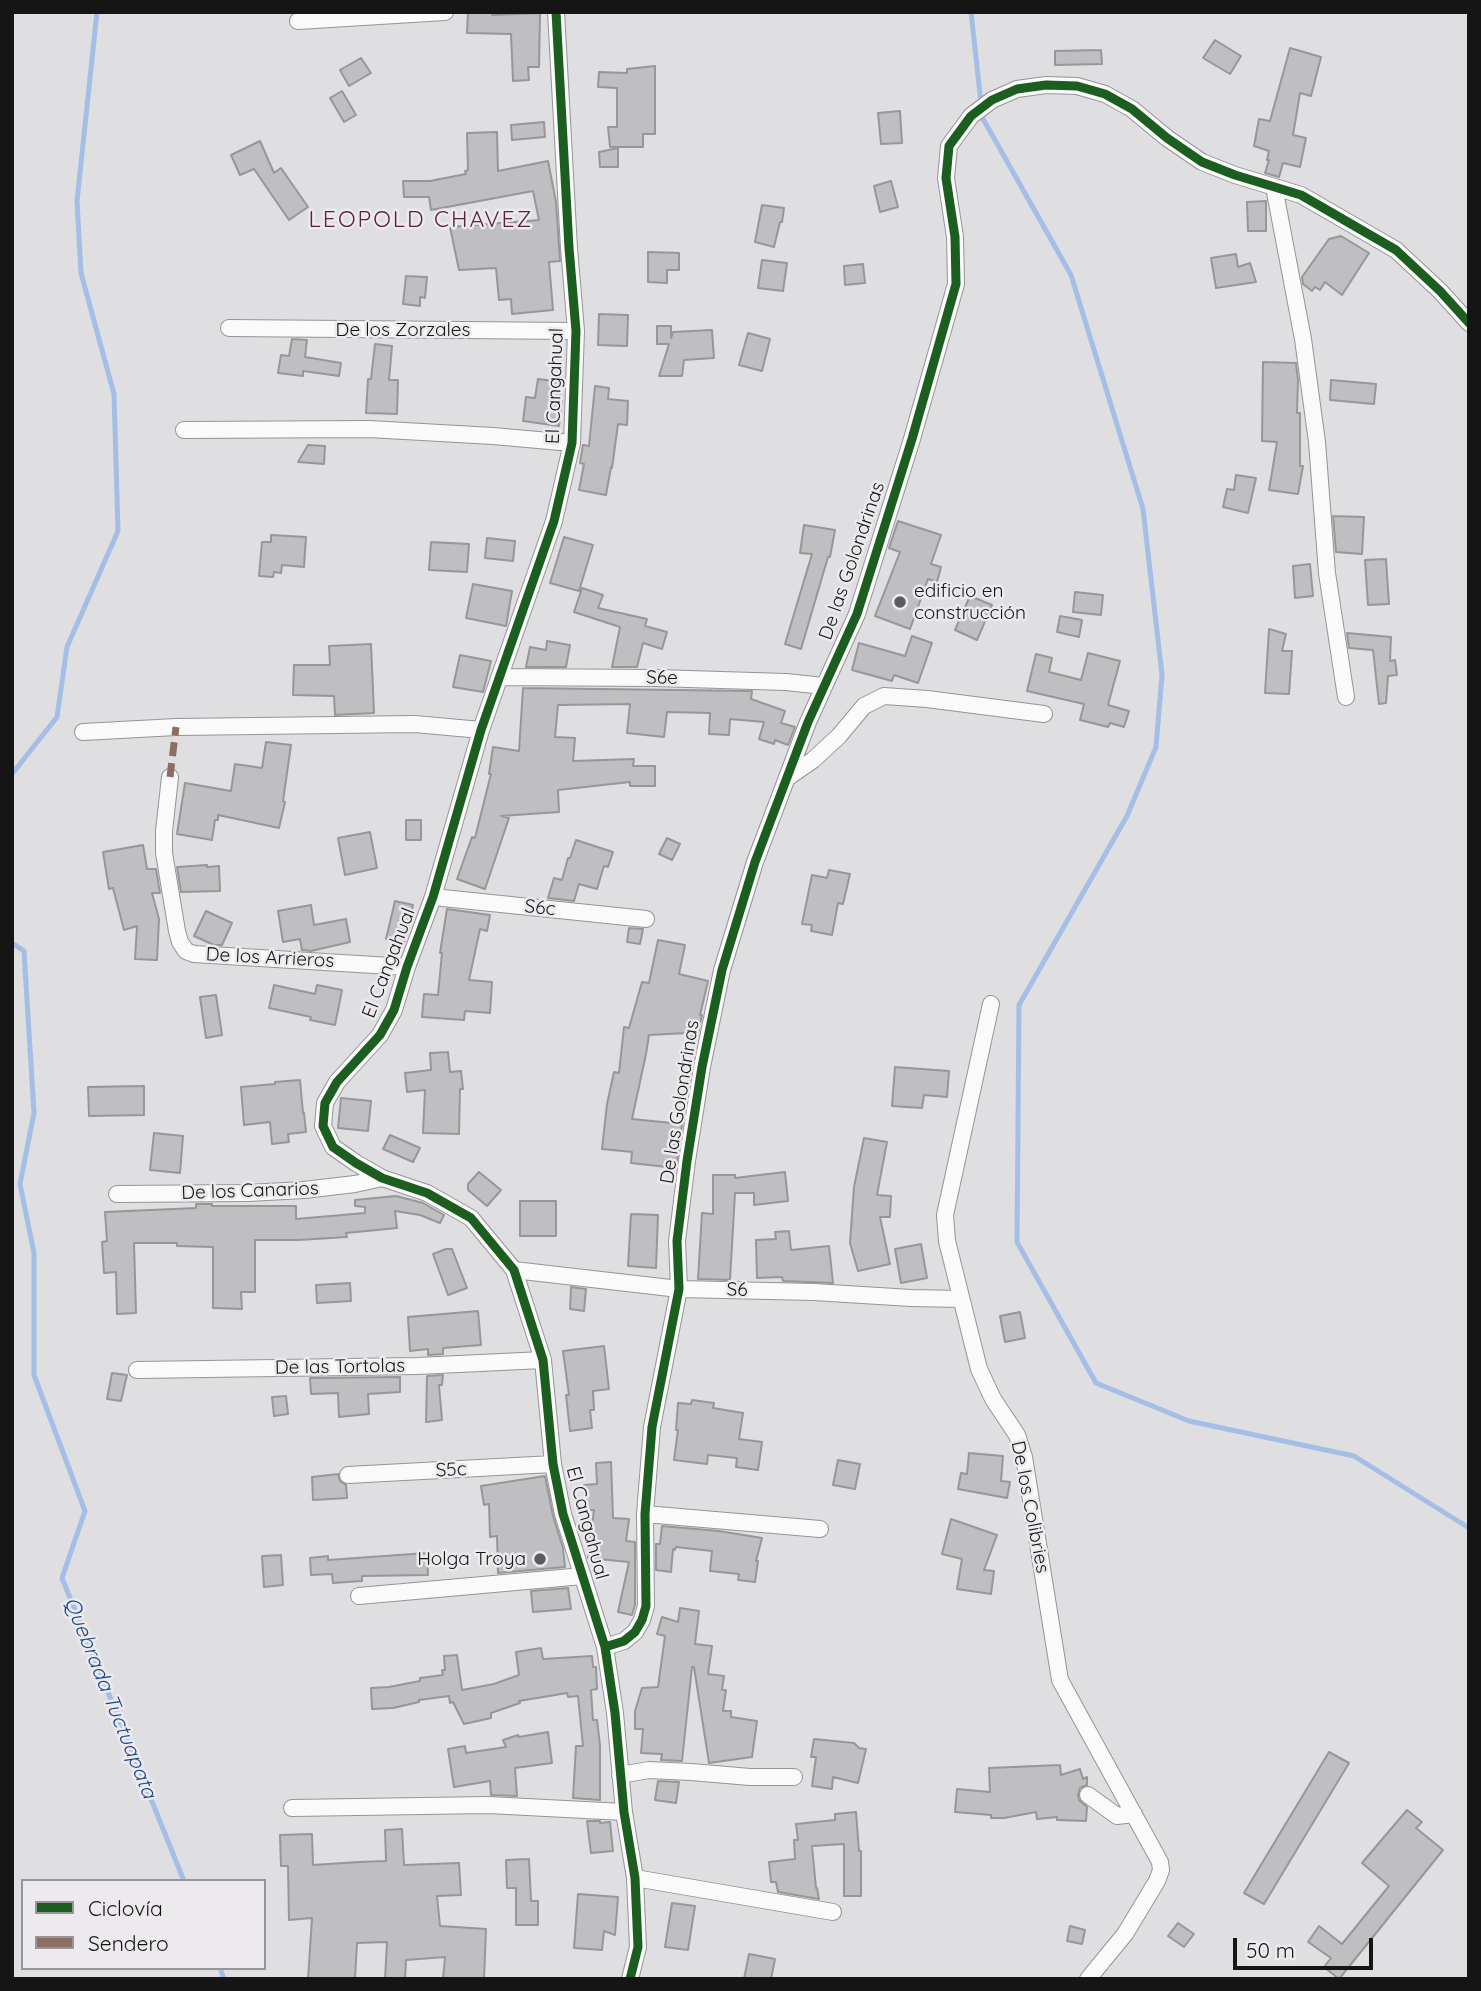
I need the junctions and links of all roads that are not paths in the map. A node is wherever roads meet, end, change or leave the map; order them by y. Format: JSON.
{"nodes":[{"id":1,"x":445,"y":12,"type":"edge"},
{"id":2,"x":556,"y":12,"type":"edge"},
{"id":3,"x":298,"y":21,"type":"dead end"},
{"id":4,"x":1274,"y":187,"type":"junction"},
{"id":5,"x":1469,"y":323,"type":"edge"},
{"id":6,"x":229,"y":328,"type":"dead end"},
{"id":7,"x":576,"y":331,"type":"junction"},
{"id":8,"x":184,"y":430,"type":"dead end"},
{"id":9,"x":572,"y":443,"type":"junction"},
{"id":10,"x":500,"y":677,"type":"junction"},
{"id":11,"x":824,"y":685,"type":"junction"},
{"id":12,"x":1346,"y":697,"type":"dead end"},
{"id":13,"x":1044,"y":714,"type":"dead end"},
{"id":14,"x":481,"y":730,"type":"junction"},
{"id":15,"x":83,"y":732,"type":"dead end"},
{"id":16,"x":170,"y":777,"type":"dead end"},
{"id":17,"x":787,"y":778,"type":"junction"},
{"id":18,"x":433,"y":897,"type":"junction"},
{"id":19,"x":646,"y":919,"type":"dead end"},
{"id":20,"x":407,"y":967,"type":"junction"},
{"id":21,"x":991,"y":1004,"type":"dead end"},
{"id":22,"x":382,"y":1178,"type":"junction"},
{"id":23,"x":117,"y":1194,"type":"dead end"},
{"id":24,"x":514,"y":1270,"type":"junction"},
{"id":25,"x":679,"y":1289,"type":"junction"},
{"id":26,"x":961,"y":1299,"type":"junction"},
{"id":27,"x":543,"y":1360,"type":"junction"},
{"id":28,"x":136,"y":1370,"type":"dead end"},
{"id":29,"x":553,"y":1464,"type":"junction"},
{"id":30,"x":348,"y":1475,"type":"dead end"},
{"id":31,"x":645,"y":1514,"type":"junction"},
{"id":32,"x":820,"y":1530,"type":"dead end"},
{"id":33,"x":583,"y":1576,"type":"junction"},
{"id":34,"x":359,"y":1596,"type":"dead end"},
{"id":35,"x":605,"y":1647,"type":"junction"},
{"id":36,"x":620,"y":1775,"type":"junction"},
{"id":37,"x":794,"y":1777,"type":"dead end"},
{"id":38,"x":1088,"y":1795,"type":"dead end"},
{"id":39,"x":292,"y":1808,"type":"dead end"},
{"id":40,"x":624,"y":1812,"type":"junction"},
{"id":41,"x":1134,"y":1814,"type":"junction"},
{"id":42,"x":635,"y":1878,"type":"junction"},
{"id":43,"x":833,"y":1912,"type":"dead end"},
{"id":44,"x":630,"y":1979,"type":"edge"},
{"id":45,"x":1088,"y":1979,"type":"edge"}],
"edges":[{"from":1,"to":3,"type":"street"},
{"from":2,"to":7,"type":"street","name":"El Cangahual"},
{"from":4,"to":5,"type":"street","name":"De las Golondrinas"},
{"from":4,"to":11,"type":"street","name":"De las Golondrinas"},
{"from":4,"to":12,"type":"street"},
{"from":6,"to":7,"type":"street","name":"De los Zorzales"},
{"from":7,"to":9,"type":"street","name":"El Cangahual"},
{"from":8,"to":9,"type":"street"},
{"from":9,"to":10,"type":"street","name":"El Cangahual"},
{"from":10,"to":11,"type":"street","name":"S6e"},
{"from":10,"to":14,"type":"street","name":"El Cangahual"},
{"from":11,"to":17,"type":"street","name":"De las Golondrinas"},
{"from":13,"to":17,"type":"street"},
{"from":14,"to":15,"type":"street"},
{"from":14,"to":18,"type":"street","name":"El Cangahual"},
{"from":16,"to":20,"type":"street","name":"De los Arrieros"},
{"from":17,"to":25,"type":"street","name":"De las Golondrinas"},
{"from":18,"to":19,"type":"street","name":"S6c"},
{"from":18,"to":20,"type":"street","name":"El Cangahual"},
{"from":20,"to":22,"type":"street","name":"El Cangahual"},
{"from":21,"to":26,"type":"street","name":"De los Colibries"},
{"from":22,"to":23,"type":"street","name":"De los Canarios"},
{"from":22,"to":24,"type":"street","name":"El Cangahual"},
{"from":24,"to":25,"type":"street","name":"S6"},
{"from":24,"to":27,"type":"street","name":"El Cangahual"},
{"from":25,"to":26,"type":"street","name":"S6"},
{"from":25,"to":31,"type":"street","name":"De las Golondrinas"},
{"from":26,"to":41,"type":"street","name":"De los Colibries"},
{"from":27,"to":28,"type":"street","name":"De las Tortolas"},
{"from":27,"to":29,"type":"street","name":"El Cangahual"},
{"from":29,"to":30,"type":"street","name":"S5c"},
{"from":29,"to":33,"type":"street","name":"El Cangahual"},
{"from":31,"to":32,"type":"street"},
{"from":31,"to":35,"type":"street","name":"De las Golondrinas"},
{"from":33,"to":34,"type":"street"},
{"from":33,"to":35,"type":"street","name":"El Cangahual"},
{"from":35,"to":36,"type":"street","name":"El Cangahual"},
{"from":36,"to":37,"type":"street"},
{"from":36,"to":40,"type":"street","name":"El Cangahual"},
{"from":38,"to":41,"type":"street"},
{"from":39,"to":40,"type":"street"},
{"from":40,"to":42,"type":"street","name":"El Cangahual"},
{"from":41,"to":45,"type":"street","name":"De los Colibries"},
{"from":42,"to":43,"type":"street"},
{"from":42,"to":44,"type":"street","name":"El Cangahual"}]}
